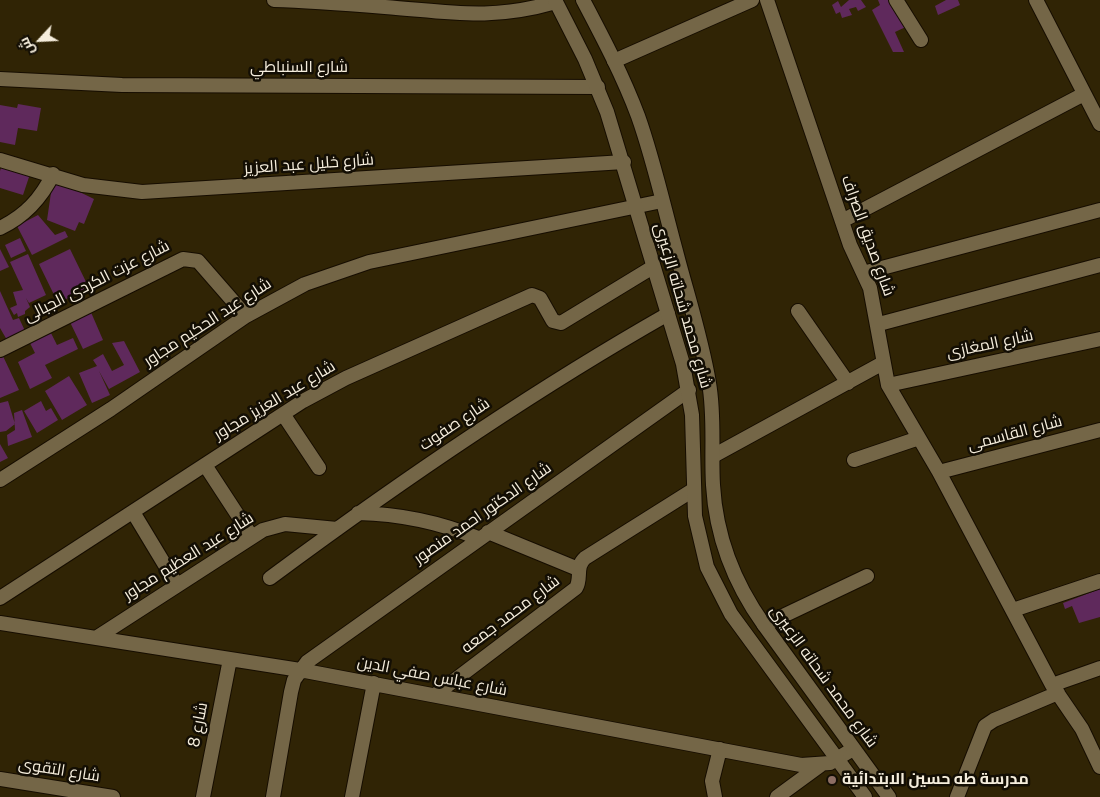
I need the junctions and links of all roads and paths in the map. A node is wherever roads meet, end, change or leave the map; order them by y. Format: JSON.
{"nodes":[{"id":1,"x":274,"y":0,"type":"edge"},
{"id":2,"x":583,"y":0,"type":"edge"},
{"id":3,"x":752,"y":0,"type":"edge"},
{"id":4,"x":767,"y":0,"type":"edge"},
{"id":5,"x":896,"y":0,"type":"edge"},
{"id":6,"x":1036,"y":0,"type":"edge"},
{"id":7,"x":555,"y":1,"type":"edge"},
{"id":8,"x":921,"y":40,"type":"dead end"},
{"id":9,"x":614,"y":61,"type":"junction"},
{"id":10,"x":0,"y":79,"type":"edge"},
{"id":11,"x":598,"y":87,"type":"junction"},
{"id":12,"x":1084,"y":94,"type":"junction"},
{"id":13,"x":1100,"y":124,"type":"edge"},
{"id":14,"x":0,"y":160,"type":"edge"},
{"id":15,"x":624,"y":162,"type":"junction"},
{"id":16,"x":53,"y":174,"type":"junction"},
{"id":17,"x":662,"y":201,"type":"junction"},
{"id":18,"x":635,"y":207,"type":"junction"},
{"id":19,"x":1100,"y":210,"type":"edge"},
{"id":20,"x":842,"y":221,"type":"junction"},
{"id":21,"x":0,"y":228,"type":"edge"},
{"id":22,"x":1100,"y":265,"type":"edge"},
{"id":23,"x":654,"y":267,"type":"junction"},
{"id":24,"x":863,"y":273,"type":"junction"},
{"id":25,"x":798,"y":311,"type":"dead end"},
{"id":26,"x":668,"y":314,"type":"junction"},
{"id":27,"x":246,"y":316,"type":"junction"},
{"id":28,"x":879,"y":324,"type":"junction"},
{"id":29,"x":1100,"y":339,"type":"edge"},
{"id":30,"x":0,"y":350,"type":"edge"},
{"id":31,"x":883,"y":363,"type":"junction"},
{"id":32,"x":848,"y":382,"type":"junction"},
{"id":33,"x":888,"y":385,"type":"junction"},
{"id":34,"x":689,"y":390,"type":"junction"},
{"id":35,"x":282,"y":414,"type":"junction"},
{"id":36,"x":1100,"y":430,"type":"edge"},
{"id":37,"x":919,"y":438,"type":"junction"},
{"id":38,"x":713,"y":456,"type":"junction"},
{"id":39,"x":854,"y":460,"type":"dead end"},
{"id":40,"x":205,"y":465,"type":"junction"},
{"id":41,"x":318,"y":468,"type":"dead end"},
{"id":42,"x":939,"y":472,"type":"junction"},
{"id":43,"x":0,"y":480,"type":"edge"},
{"id":44,"x":693,"y":490,"type":"junction"},
{"id":45,"x":133,"y":512,"type":"junction"},
{"id":46,"x":358,"y":513,"type":"junction"},
{"id":47,"x":337,"y":529,"type":"junction"},
{"id":48,"x":483,"y":535,"type":"junction"},
{"id":49,"x":252,"y":537,"type":"junction"},
{"id":50,"x":578,"y":570,"type":"junction"},
{"id":51,"x":866,"y":576,"type":"dead end"},
{"id":52,"x":270,"y":578,"type":"dead end"},
{"id":53,"x":1100,"y":581,"type":"edge"},
{"id":54,"x":177,"y":585,"type":"junction"},
{"id":55,"x":0,"y":598,"type":"edge"},
{"id":56,"x":1013,"y":610,"type":"junction"},
{"id":57,"x":0,"y":623,"type":"edge"},
{"id":58,"x":764,"y":625,"type":"junction"},
{"id":59,"x":96,"y":638,"type":"junction"},
{"id":60,"x":230,"y":659,"type":"junction"},
{"id":61,"x":1100,"y":668,"type":"edge"},
{"id":62,"x":300,"y":670,"type":"junction"},
{"id":63,"x":374,"y":683,"type":"junction"},
{"id":64,"x":1055,"y":689,"type":"junction"},
{"id":65,"x":435,"y":695,"type":"junction"},
{"id":66,"x":720,"y":749,"type":"junction"},
{"id":67,"x":853,"y":749,"type":"junction"},
{"id":68,"x":838,"y":760,"type":"junction"},
{"id":69,"x":822,"y":764,"type":"junction"},
{"id":70,"x":1100,"y":767,"type":"edge"},
{"id":71,"x":0,"y":779,"type":"edge"},
{"id":72,"x":113,"y":797,"type":"edge"},
{"id":73,"x":203,"y":797,"type":"edge"},
{"id":74,"x":273,"y":797,"type":"edge"},
{"id":75,"x":352,"y":797,"type":"edge"},
{"id":76,"x":715,"y":797,"type":"edge"},
{"id":77,"x":777,"y":797,"type":"edge"},
{"id":78,"x":865,"y":797,"type":"edge"},
{"id":79,"x":889,"y":797,"type":"edge"},
{"id":80,"x":957,"y":797,"type":"edge"}],
"edges":[{"from":1,"to":7,"type":"street"},
{"from":2,"to":9,"type":"street","name":"شارع محمد شحاته الزعيرى"},
{"from":3,"to":9,"type":"street"},
{"from":4,"to":20,"type":"street","name":"شارع صديق الصراف"},
{"from":5,"to":8,"type":"street"},
{"from":6,"to":12,"type":"street"},
{"from":7,"to":11,"type":"street","name":"شارع محمد شحاته الزعيرى"},
{"from":9,"to":17,"type":"street","name":"شارع محمد شحاته الزعيرى"},
{"from":10,"to":11,"type":"street","name":"شارع السنباطي"},
{"from":11,"to":15,"type":"street","name":"شارع محمد شحاته الزعيرى"},
{"from":12,"to":13,"type":"street"},
{"from":12,"to":20,"type":"street"},
{"from":14,"to":16,"type":"street","name":"شارع خليل عبد العزيز"},
{"from":15,"to":16,"type":"street","name":"شارع خليل عبد العزيز"},
{"from":15,"to":18,"type":"street","name":"شارع محمد شحاته الزعيرى"},
{"from":16,"to":21,"type":"street"},
{"from":17,"to":18,"type":"street","name":"شارع عبد الحكيم مجاور"},
{"from":17,"to":38,"type":"street","name":"شارع محمد شحاته الزعيرى"},
{"from":18,"to":23,"type":"street","name":"شارع محمد شحاته الزعيرى"},
{"from":18,"to":27,"type":"street","name":"شارع عبد الحكيم مجاور"},
{"from":19,"to":24,"type":"street"},
{"from":20,"to":24,"type":"street","name":"شارع صديق الصراف"},
{"from":22,"to":28,"type":"street"},
{"from":23,"to":26,"type":"street","name":"شارع محمد شحاته الزعيرى"},
{"from":23,"to":35,"type":"street","name":"شارع عبد العزيز مجاور"},
{"from":24,"to":28,"type":"street","name":"شارع صديق الصراف"},
{"from":25,"to":32,"type":"street"},
{"from":26,"to":34,"type":"street","name":"شارع محمد شحاته الزعيرى"},
{"from":26,"to":46,"type":"street","name":"شارع صفوت"},
{"from":27,"to":30,"type":"street","name":"شارع عزت الكردى الجبالى"},
{"from":27,"to":43,"type":"street","name":"شارع عبد الحكيم مجاور"},
{"from":28,"to":31,"type":"street","name":"شارع صديق الصراف"},
{"from":29,"to":33,"type":"street","name":"شارع المغازى"},
{"from":31,"to":32,"type":"street"},
{"from":31,"to":33,"type":"street","name":"شارع صديق الصراف"},
{"from":32,"to":38,"type":"street"},
{"from":33,"to":37,"type":"street","name":"شارع صديق الصراف"},
{"from":34,"to":44,"type":"street","name":"شارع محمد شحاته الزعيرى"},
{"from":34,"to":48,"type":"street","name":"شارع الدكتور احمد منصور"},
{"from":35,"to":40,"type":"street","name":"شارع عبد العزيز مجاور"},
{"from":35,"to":41,"type":"street"},
{"from":36,"to":42,"type":"street","name":"شارع القاسمى"},
{"from":37,"to":39,"type":"street"},
{"from":37,"to":42,"type":"street","name":"شارع صديق الصراف"},
{"from":38,"to":58,"type":"street","name":"شارع محمد شحاته الزعيرى"},
{"from":40,"to":45,"type":"street","name":"شارع عبد العزيز مجاور"},
{"from":40,"to":49,"type":"street"},
{"from":42,"to":56,"type":"street","name":"شارع صديق الصراف"},
{"from":44,"to":50,"type":"street","name":"شارع محمد جمعه"},
{"from":44,"to":68,"type":"street","name":"شارع محمد شحاته الزعيرى"},
{"from":45,"to":54,"type":"street"},
{"from":45,"to":55,"type":"street","name":"شارع عبد العزيز مجاور"},
{"from":46,"to":47,"type":"street","name":"شارع صفوت"},
{"from":46,"to":48,"type":"street"},
{"from":47,"to":49,"type":"street","name":"شارع عبد العظيم مجاور"},
{"from":47,"to":52,"type":"street","name":"شارع صفوت"},
{"from":48,"to":50,"type":"street"},
{"from":48,"to":62,"type":"street","name":"شارع الدكتور احمد منصور"},
{"from":49,"to":54,"type":"street","name":"شارع عبد العظيم مجاور"},
{"from":50,"to":65,"type":"street","name":"شارع محمد جمعه"},
{"from":51,"to":58,"type":"street"},
{"from":53,"to":56,"type":"street"},
{"from":54,"to":59,"type":"street","name":"شارع عبد العظيم مجاور"},
{"from":56,"to":64,"type":"street","name":"شارع صديق الصراف"},
{"from":57,"to":59,"type":"street","name":"شارع عباس صفي الدين"},
{"from":58,"to":67,"type":"street","name":"شارع محمد شحاته الزعيرى"},
{"from":59,"to":60,"type":"street","name":"شارع عباس صفي الدين"},
{"from":60,"to":62,"type":"street","name":"شارع عباس صفي الدين"},
{"from":60,"to":73,"type":"street","name":"شارع 8"},
{"from":61,"to":64,"type":"street"},
{"from":62,"to":63,"type":"street","name":"شارع عباس صفي الدين"},
{"from":62,"to":74,"type":"street"},
{"from":63,"to":65,"type":"street","name":"شارع عباس صفي الدين"},
{"from":63,"to":75,"type":"street"},
{"from":64,"to":70,"type":"street","name":"شارع صديق الصراف"},
{"from":64,"to":80,"type":"street"},
{"from":65,"to":66,"type":"street","name":"شارع عباس صفي الدين"},
{"from":66,"to":69,"type":"street","name":"شارع عباس صفي الدين"},
{"from":66,"to":76,"type":"street"},
{"from":67,"to":68,"type":"street","name":"شارع عباس صفي الدين"},
{"from":67,"to":79,"type":"street","name":"شارع محمد شحاته الزعيرى"},
{"from":68,"to":69,"type":"street","name":"شارع عباس صفي الدين"},
{"from":68,"to":78,"type":"street","name":"شارع محمد شحاته الزعيرى"},
{"from":69,"to":77,"type":"street"},
{"from":71,"to":72,"type":"street","name":"شارع التقوى"}]}
